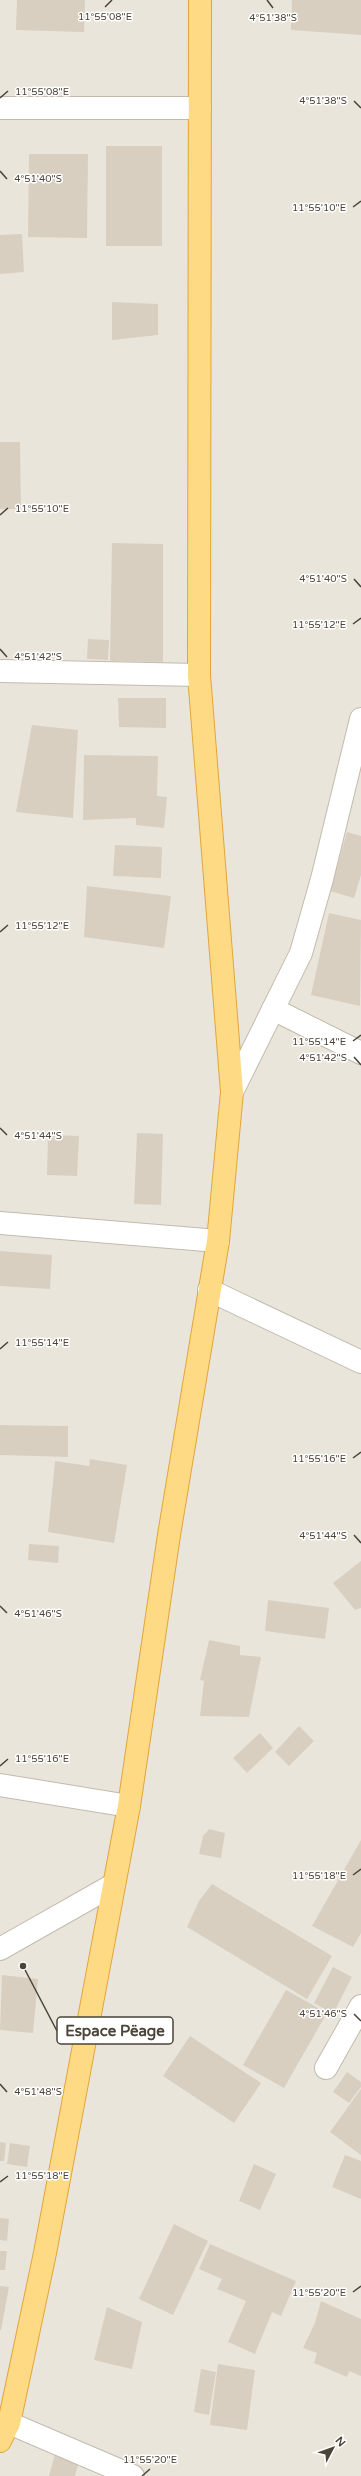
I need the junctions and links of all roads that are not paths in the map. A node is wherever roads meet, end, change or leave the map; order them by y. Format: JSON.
{"nodes":[{"id":1,"x":200,"y":0,"type":"edge"},
{"id":2,"x":0,"y":108,"type":"edge"},
{"id":3,"x":200,"y":108,"type":"junction"},
{"id":4,"x":0,"y":671,"type":"edge"},
{"id":5,"x":199,"y":675,"type":"junction"},
{"id":6,"x":361,"y":719,"type":"edge"},
{"id":7,"x":273,"y":1010,"type":"junction"},
{"id":8,"x":361,"y":1052,"type":"edge"},
{"id":9,"x":232,"y":1092,"type":"junction"},
{"id":10,"x":0,"y":1223,"type":"edge"},
{"id":11,"x":218,"y":1241,"type":"junction"},
{"id":12,"x":209,"y":1290,"type":"junction"},
{"id":13,"x":361,"y":1362,"type":"edge"},
{"id":14,"x":0,"y":1785,"type":"edge"},
{"id":15,"x":129,"y":1806,"type":"junction"},
{"id":16,"x":113,"y":1885,"type":"junction"},
{"id":17,"x":0,"y":1949,"type":"edge"},
{"id":18,"x":361,"y":2006,"type":"edge"},
{"id":19,"x":326,"y":2068,"type":"dead end"},
{"id":20,"x":4,"y":2432,"type":"edge"},
{"id":21,"x":133,"y":2476,"type":"edge"}],
"edges":[{"from":1,"to":3,"type":"highway"},
{"from":2,"to":3,"type":"street"},
{"from":3,"to":5,"type":"highway"},
{"from":4,"to":5,"type":"street"},
{"from":5,"to":9,"type":"highway"},
{"from":6,"to":7,"type":"street"},
{"from":7,"to":8,"type":"street"},
{"from":7,"to":9,"type":"street"},
{"from":9,"to":11,"type":"highway"},
{"from":10,"to":11,"type":"street"},
{"from":11,"to":12,"type":"highway"},
{"from":12,"to":13,"type":"street"},
{"from":12,"to":15,"type":"highway"},
{"from":14,"to":15,"type":"street"},
{"from":15,"to":16,"type":"highway"},
{"from":16,"to":17,"type":"street"},
{"from":16,"to":20,"type":"highway"},
{"from":18,"to":19,"type":"street"},
{"from":20,"to":21,"type":"street"}]}
